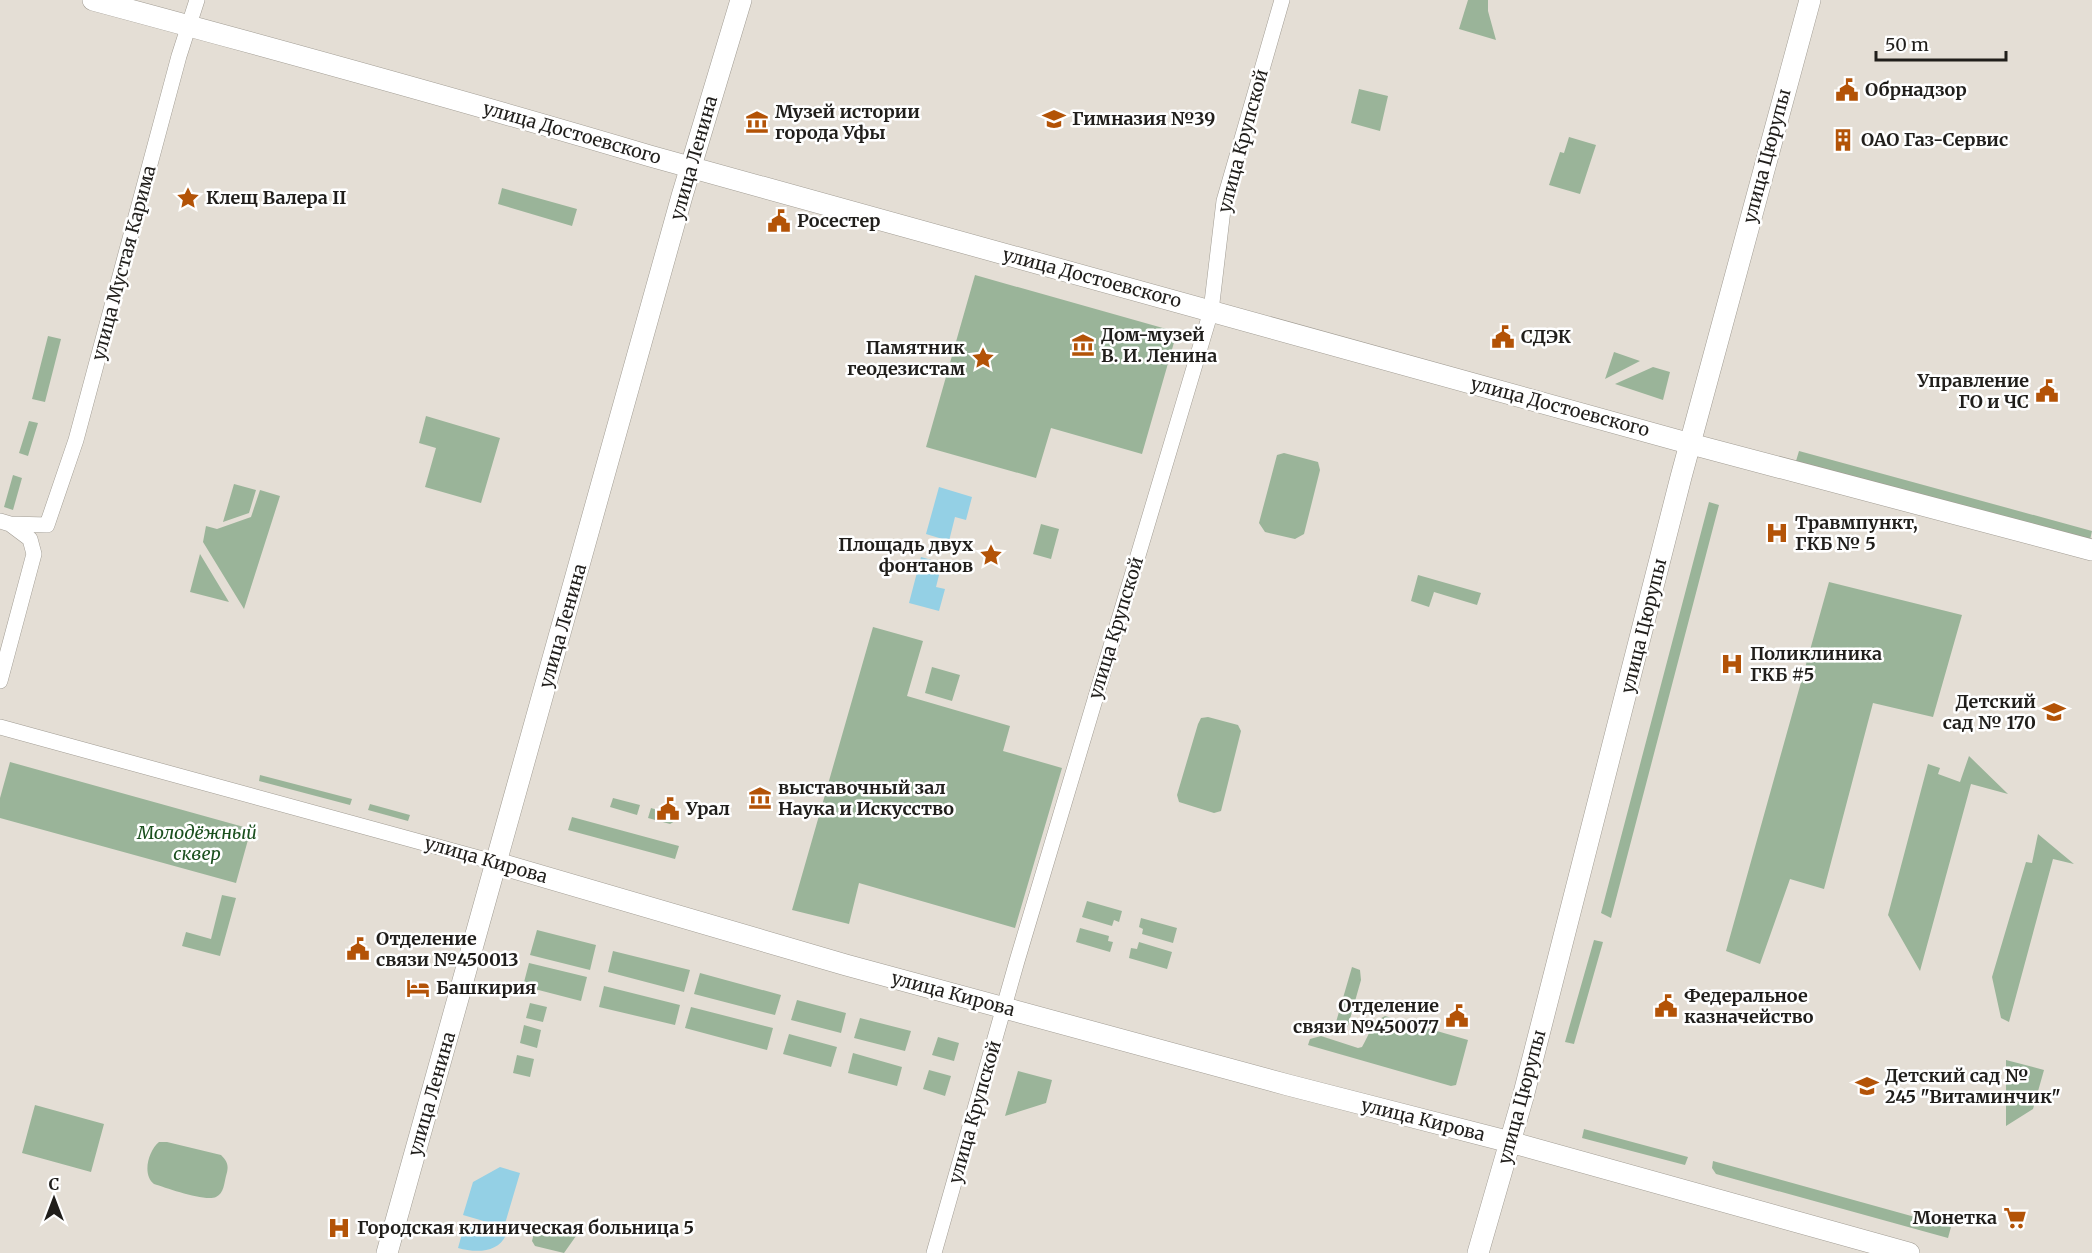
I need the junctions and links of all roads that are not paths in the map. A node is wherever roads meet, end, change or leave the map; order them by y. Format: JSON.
{"nodes":[{"id":1,"x":93,"y":0,"type":"edge"},
{"id":2,"x":196,"y":0,"type":"edge"},
{"id":3,"x":741,"y":0,"type":"edge"},
{"id":4,"x":1282,"y":0,"type":"edge"},
{"id":5,"x":1810,"y":0,"type":"edge"},
{"id":6,"x":189,"y":25,"type":"junction"},
{"id":7,"x":691,"y":167,"type":"junction"},
{"id":8,"x":1211,"y":310,"type":"junction"},
{"id":9,"x":1691,"y":444,"type":"junction"},
{"id":10,"x":5,"y":522,"type":"edge"},
{"id":11,"x":2092,"y":550,"type":"edge"},
{"id":12,"x":0,"y":681,"type":"edge"},
{"id":13,"x":0,"y":727,"type":"edge"},
{"id":14,"x":497,"y":863,"type":"junction"},
{"id":15,"x":1005,"y":1007,"type":"junction"},
{"id":16,"x":1510,"y":1142,"type":"junction"},
{"id":17,"x":387,"y":1253,"type":"edge"},
{"id":18,"x":934,"y":1253,"type":"edge"},
{"id":19,"x":1478,"y":1253,"type":"edge"},
{"id":20,"x":1909,"y":1253,"type":"edge"}],
"edges":[{"from":1,"to":6,"type":"main road","name":"улица Достоевского"},
{"from":2,"to":6,"type":"street","name":"улица Мустая Карима"},
{"from":3,"to":7,"type":"main road","name":"улица Ленина"},
{"from":4,"to":8,"type":"street","name":"улица Крупской"},
{"from":5,"to":9,"type":"main road","name":"улица Цюрупы"},
{"from":6,"to":7,"type":"main road","name":"улица Достоевского"},
{"from":6,"to":10,"type":"street","name":"улица Мустая Карима"},
{"from":7,"to":8,"type":"main road","name":"улица Достоевского"},
{"from":7,"to":14,"type":"main road","name":"улица Ленина"},
{"from":8,"to":9,"type":"main road","name":"улица Достоевского"},
{"from":8,"to":15,"type":"street","name":"улица Крупской"},
{"from":9,"to":11,"type":"main road","name":"улица Достоевского"},
{"from":9,"to":16,"type":"main road","name":"улица Цюрупы"},
{"from":10,"to":12,"type":"street"},
{"from":13,"to":14,"type":"street","name":"улица Кирова"},
{"from":14,"to":15,"type":"main road","name":"улица Кирова"},
{"from":14,"to":17,"type":"main road","name":"улица Ленина"},
{"from":15,"to":16,"type":"main road","name":"улица Кирова"},
{"from":15,"to":18,"type":"street","name":"улица Крупской"},
{"from":16,"to":19,"type":"main road","name":"улица Цюрупы"},
{"from":16,"to":20,"type":"main road","name":"улица Кирова"}]}
